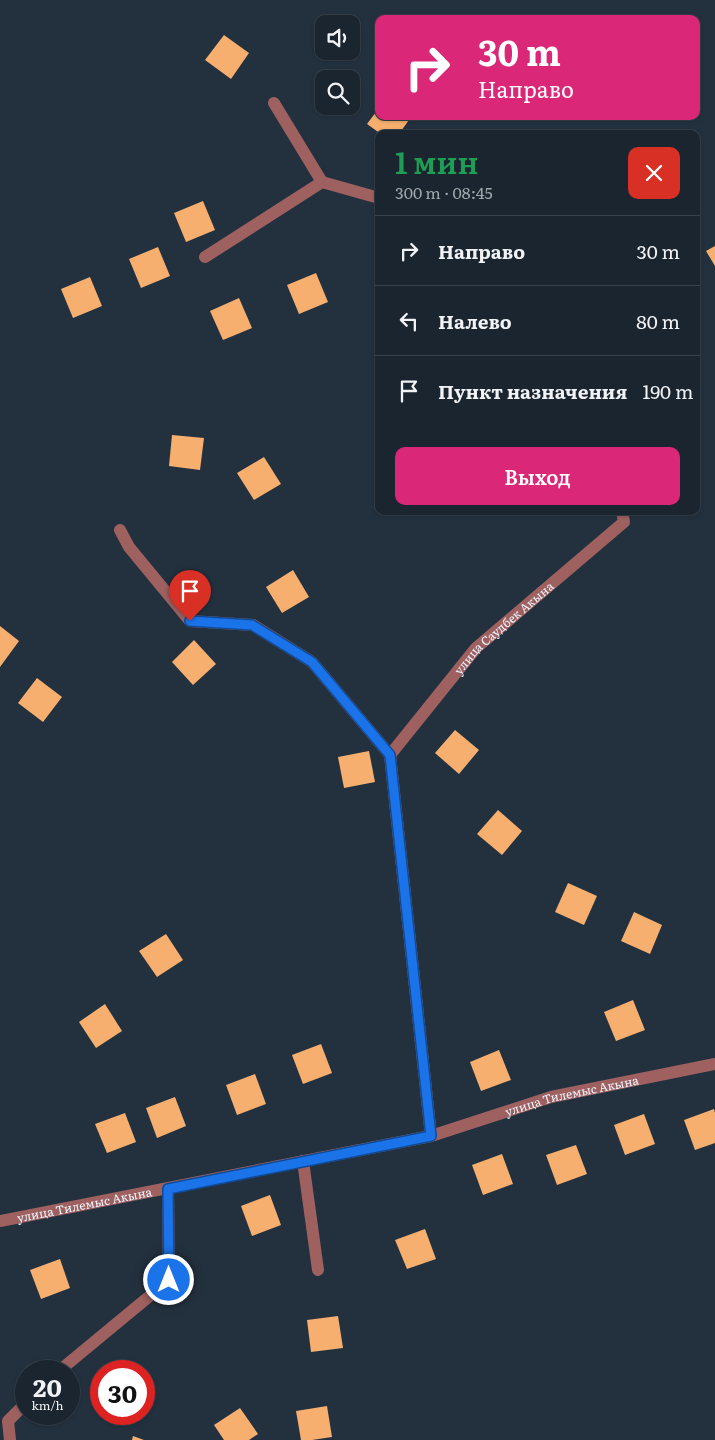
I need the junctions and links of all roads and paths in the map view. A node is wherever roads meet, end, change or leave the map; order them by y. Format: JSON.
{"nodes":[{"id":1,"x":274,"y":103,"type":"dead end"},
{"id":2,"x":322,"y":182,"type":"junction"},
{"id":3,"x":375,"y":197,"type":"edge"},
{"id":4,"x":205,"y":257,"type":"dead end"},
{"id":5,"x":623,"y":515,"type":"edge"},
{"id":6,"x":120,"y":530,"type":"dead end"},
{"id":7,"x":390,"y":755,"type":"junction"},
{"id":8,"x":715,"y":1064,"type":"edge"},
{"id":9,"x":431,"y":1136,"type":"junction"},
{"id":10,"x":303,"y":1162,"type":"junction"},
{"id":11,"x":168,"y":1189,"type":"junction"},
{"id":12,"x":0,"y":1221,"type":"edge"},
{"id":13,"x":318,"y":1270,"type":"dead end"},
{"id":14,"x":71,"y":1360,"type":"edge"},
{"id":15,"x":15,"y":1414,"type":"edge"},
{"id":16,"x":10,"y":1440,"type":"edge"}],
"edges":[{"from":1,"to":2,"type":"street"},
{"from":2,"to":3,"type":"street"},
{"from":2,"to":4,"type":"street"},
{"from":5,"to":7,"type":"street","name":"улица Саудбек Акына"},
{"from":6,"to":7,"type":"street"},
{"from":7,"to":9,"type":"street"},
{"from":8,"to":9,"type":"street","name":"улица Тилемыс Акына"},
{"from":9,"to":10,"type":"street","name":"улица Тилемыс Акына"},
{"from":10,"to":11,"type":"street","name":"улица Тилемыс Акына"},
{"from":10,"to":13,"type":"street"},
{"from":11,"to":12,"type":"street","name":"улица Тилемыс Акына"},
{"from":11,"to":14,"type":"street","name":"улица Тилемыс Акына"},
{"from":15,"to":16,"type":"street"}]}
